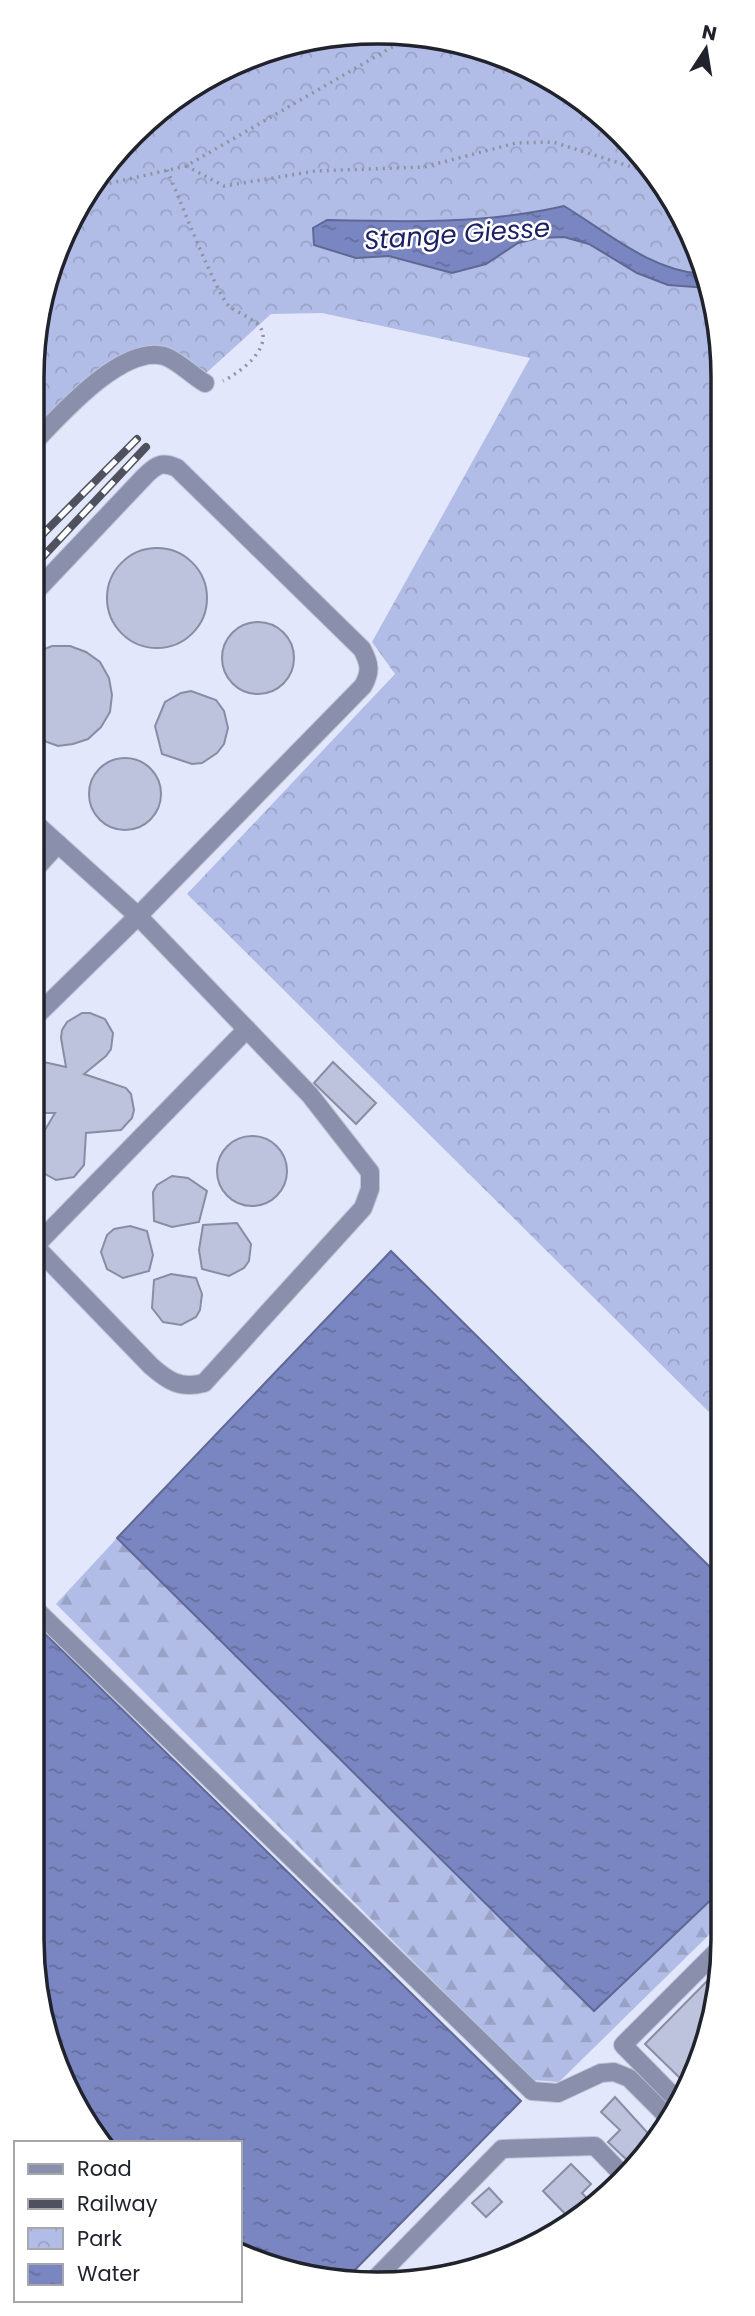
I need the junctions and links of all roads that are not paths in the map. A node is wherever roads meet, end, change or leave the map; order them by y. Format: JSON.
{"nodes":[{"id":1,"x":205,"y":383,"type":"road end"},
{"id":2,"x":44,"y":432,"type":"edge"},
{"id":3,"x":44,"y":583,"type":"edge"},
{"id":4,"x":44,"y":831,"type":"edge"},
{"id":5,"x":58,"y":844,"type":"junction"},
{"id":6,"x":44,"y":859,"type":"edge"},
{"id":7,"x":138,"y":916,"type":"junction"},
{"id":8,"x":44,"y":1008,"type":"edge"},
{"id":9,"x":247,"y":1029,"type":"junction"},
{"id":10,"x":44,"y":1236,"type":"edge"},
{"id":11,"x":44,"y":1256,"type":"edge"},
{"id":12,"x":44,"y":1618,"type":"edge"},
{"id":13,"x":711,"y":1957,"type":"edge"},
{"id":14,"x":672,"y":2095,"type":"edge"},
{"id":15,"x":663,"y":2112,"type":"edge"},
{"id":16,"x":618,"y":2169,"type":"edge"},
{"id":17,"x":382,"y":2272,"type":"edge"}],
"edges":[{"from":1,"to":2,"type":"lane"},
{"from":3,"to":7,"type":"lane"},
{"from":4,"to":5,"type":"lane"},
{"from":5,"to":6,"type":"lane"},
{"from":5,"to":7,"type":"lane"},
{"from":7,"to":8,"type":"lane"},
{"from":7,"to":9,"type":"lane"},
{"from":9,"to":10,"type":"lane"},
{"from":9,"to":11,"type":"lane"},
{"from":12,"to":15,"type":"lane"},
{"from":13,"to":14,"type":"lane"},
{"from":16,"to":17,"type":"lane"}]}
